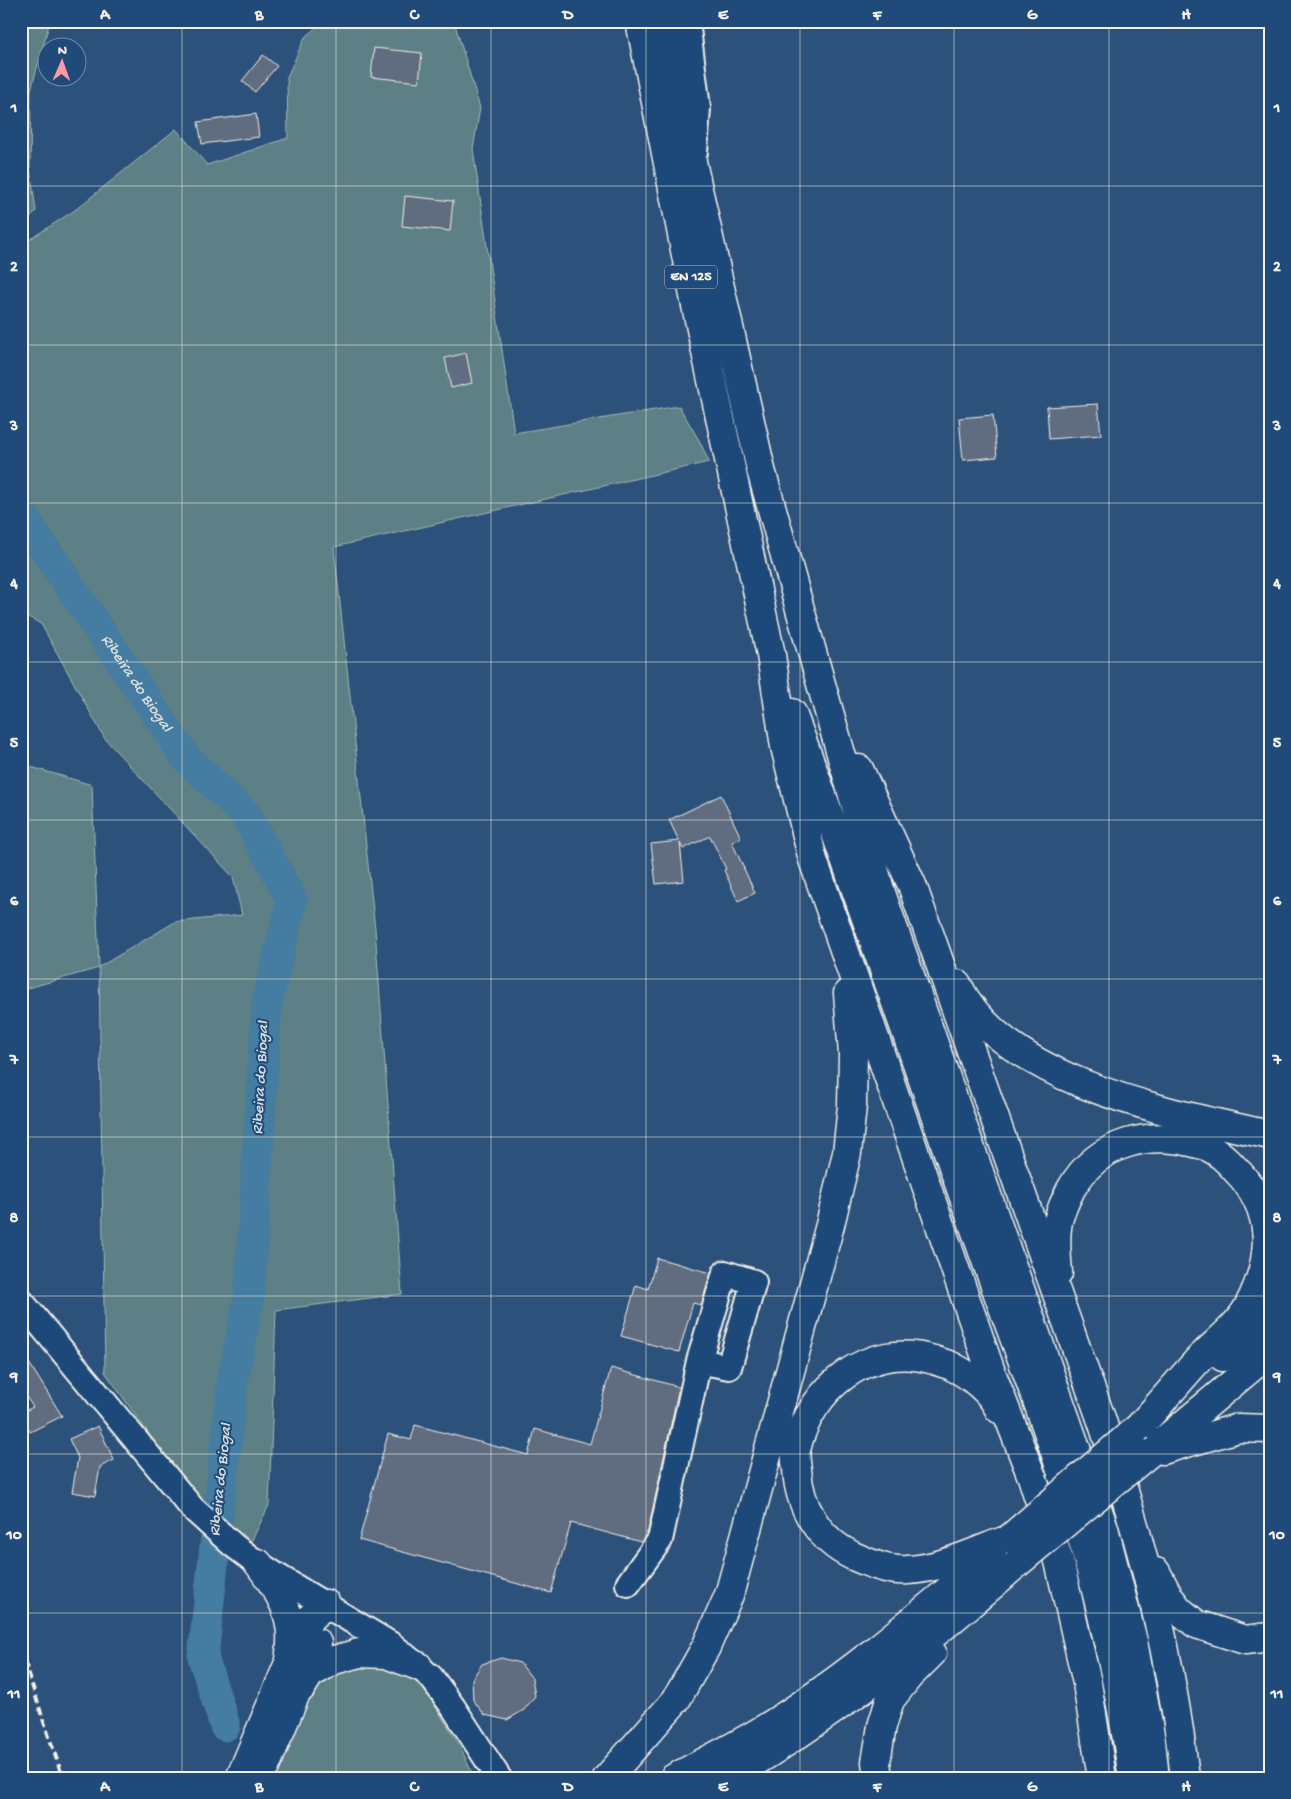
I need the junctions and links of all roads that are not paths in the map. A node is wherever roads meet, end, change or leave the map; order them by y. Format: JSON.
{"nodes":[{"id":1,"x":640,"y":21,"type":"edge"},
{"id":2,"x":663,"y":21,"type":"edge"},
{"id":3,"x":687,"y":21,"type":"edge"},
{"id":4,"x":694,"y":171,"type":"junction"},
{"id":5,"x":771,"y":655,"type":"junction"},
{"id":6,"x":821,"y":684,"type":"junction"},
{"id":7,"x":912,"y":885,"type":"junction"},
{"id":8,"x":836,"y":928,"type":"junction"},
{"id":9,"x":1270,"y":1135,"type":"edge"},
{"id":10,"x":21,"y":1301,"type":"edge"},
{"id":11,"x":1270,"y":1318,"type":"edge"},
{"id":12,"x":1069,"y":1326,"type":"junction"},
{"id":13,"x":1270,"y":1352,"type":"edge"},
{"id":14,"x":697,"y":1370,"type":"dead end"},
{"id":15,"x":1139,"y":1427,"type":"junction"},
{"id":16,"x":1270,"y":1429,"type":"edge"},
{"id":17,"x":1148,"y":1454,"type":"junction"},
{"id":18,"x":1032,"y":1477,"type":"junction"},
{"id":19,"x":1130,"y":1505,"type":"junction"},
{"id":20,"x":1008,"y":1539,"type":"junction"},
{"id":21,"x":258,"y":1563,"type":"junction"},
{"id":22,"x":628,"y":1584,"type":"dead end"},
{"id":23,"x":978,"y":1598,"type":"junction"},
{"id":24,"x":326,"y":1604,"type":"junction"},
{"id":25,"x":1270,"y":1637,"type":"edge"},
{"id":26,"x":418,"y":1666,"type":"junction"},
{"id":27,"x":289,"y":1686,"type":"junction"},
{"id":28,"x":1093,"y":1717,"type":"junction"},
{"id":29,"x":240,"y":1778,"type":"edge"},
{"id":30,"x":260,"y":1778,"type":"edge"},
{"id":31,"x":499,"y":1778,"type":"edge"},
{"id":32,"x":607,"y":1778,"type":"edge"},
{"id":33,"x":674,"y":1778,"type":"edge"},
{"id":34,"x":727,"y":1778,"type":"edge"},
{"id":35,"x":878,"y":1778,"type":"edge"},
{"id":36,"x":1091,"y":1778,"type":"edge"},
{"id":37,"x":1102,"y":1778,"type":"edge"},
{"id":38,"x":1133,"y":1778,"type":"edge"},
{"id":39,"x":1155,"y":1778,"type":"edge"},
{"id":40,"x":1185,"y":1778,"type":"edge"}],
"edges":[{"from":1,"to":5,"type":"main road","number":"EN 125"},
{"from":2,"to":4,"type":"main road","number":"EN 125"},
{"from":3,"to":4,"type":"street"},
{"from":4,"to":6,"type":"main road","number":"EN 125"},
{"from":5,"to":8,"type":"main road"},
{"from":5,"to":38,"type":"main road"},
{"from":6,"to":7,"type":"main road"},
{"from":6,"to":39,"type":"main road"},
{"from":7,"to":9,"type":"main road"},
{"from":7,"to":12,"type":"main road"},
{"from":8,"to":18,"type":"main road"},
{"from":8,"to":32,"type":"main road"},
{"from":10,"to":21,"type":"street"},
{"from":11,"to":15,"type":"main road"},
{"from":12,"to":15,"type":"main road"},
{"from":12,"to":19,"type":"main road"},
{"from":13,"to":17,"type":"main road"},
{"from":14,"to":22,"type":"street"},
{"from":15,"to":20,"type":"main road","bridge":true},
{"from":16,"to":17,"type":"main road"},
{"from":17,"to":23,"type":"main road","bridge":true},
{"from":18,"to":20,"type":"main road"},
{"from":18,"to":28,"type":"main road"},
{"from":19,"to":25,"type":"main road"},
{"from":19,"to":40,"type":"main road"},
{"from":20,"to":33,"type":"main road"},
{"from":21,"to":24,"type":"street"},
{"from":21,"to":27,"type":"main road"},
{"from":23,"to":34,"type":"main road"},
{"from":23,"to":35,"type":"main road"},
{"from":24,"to":26,"type":"street"},
{"from":24,"to":27,"type":"main road"},
{"from":26,"to":27,"type":"main road"},
{"from":26,"to":31,"type":"street"},
{"from":27,"to":29,"type":"main road"},
{"from":27,"to":30,"type":"main road"},
{"from":28,"to":36,"type":"main road"},
{"from":28,"to":37,"type":"main road"}]}
